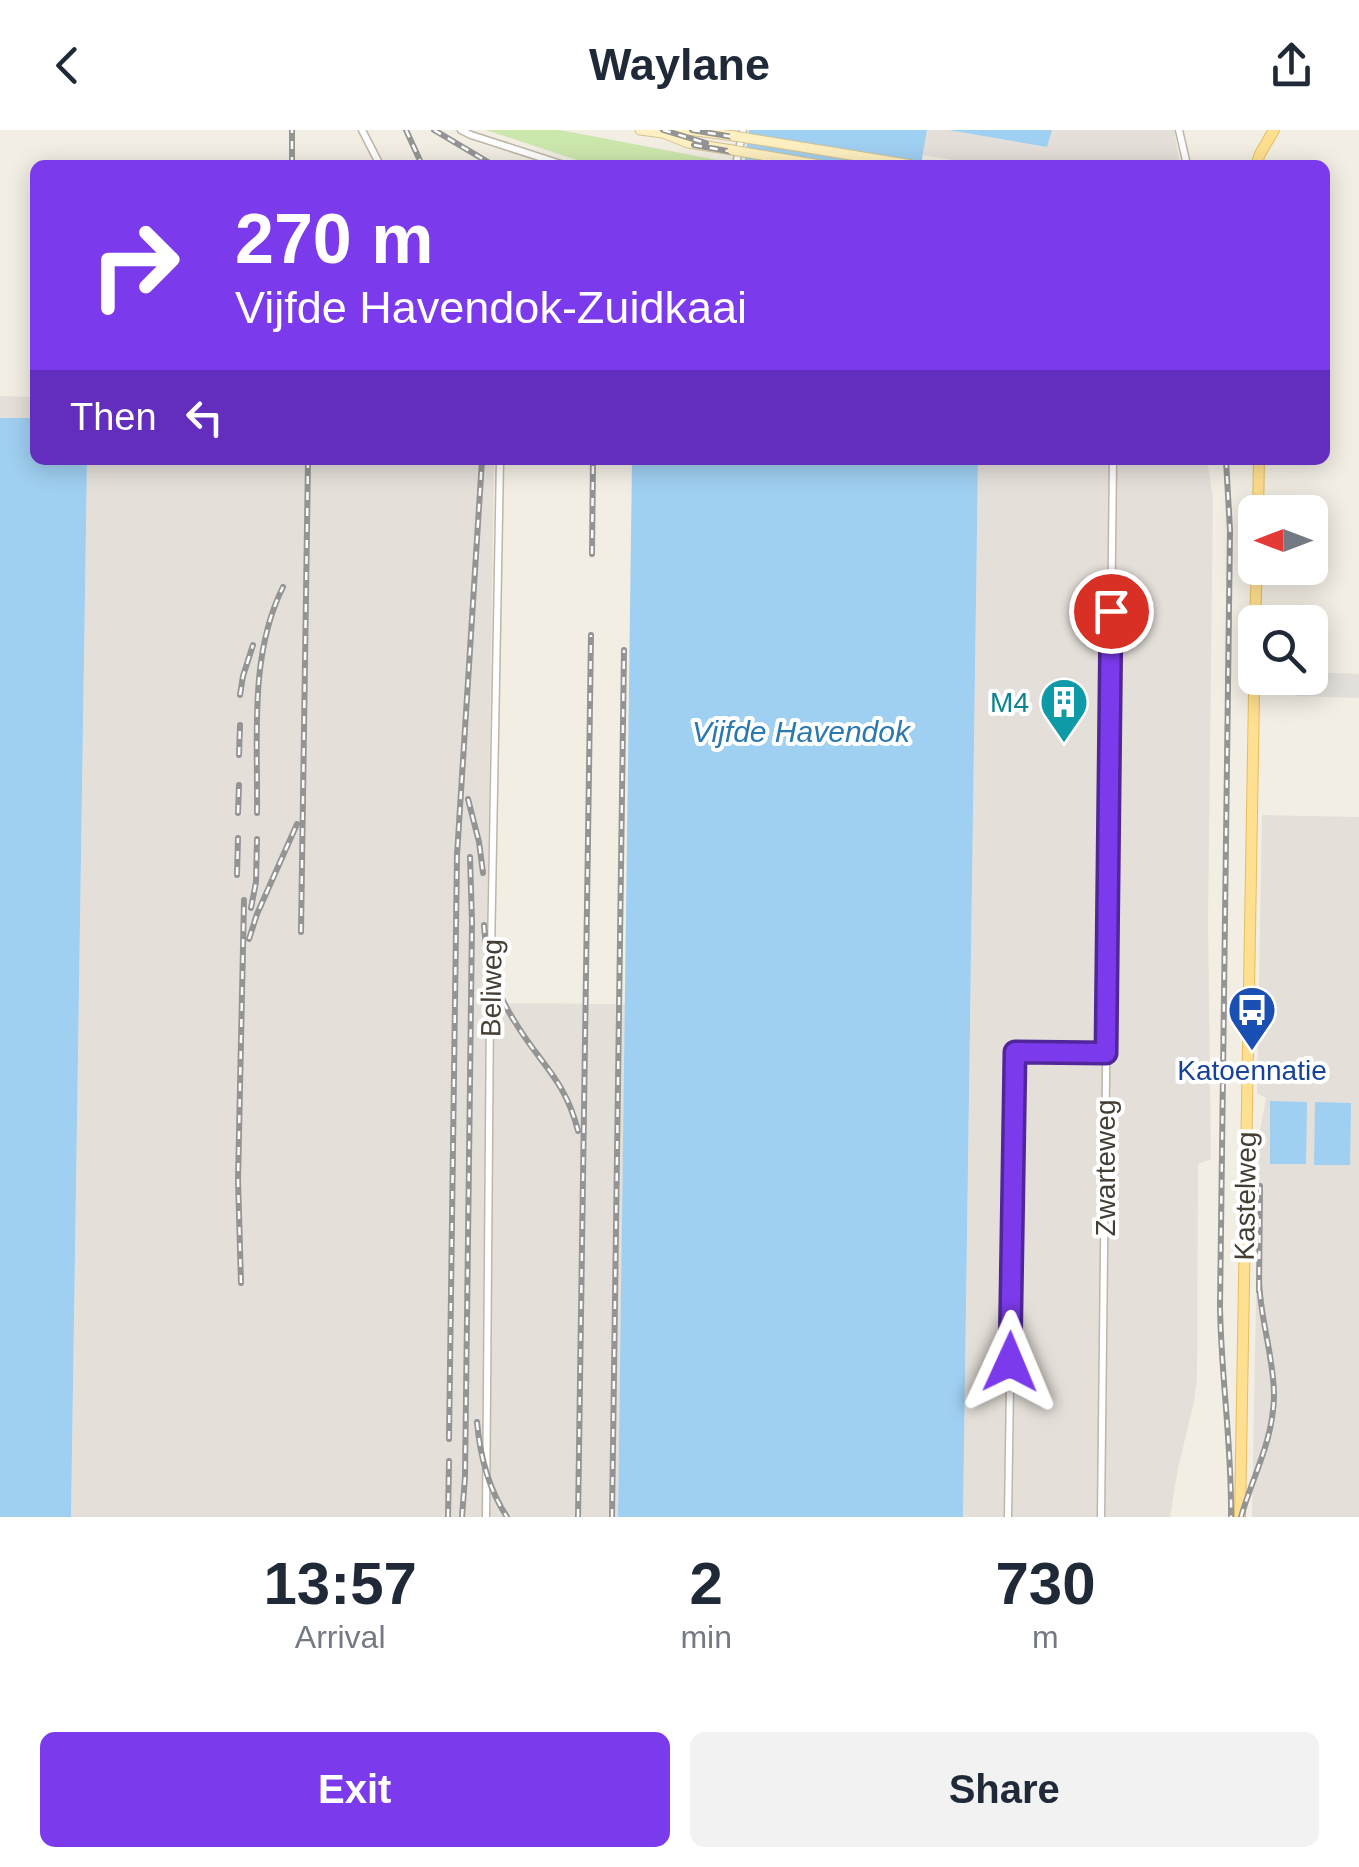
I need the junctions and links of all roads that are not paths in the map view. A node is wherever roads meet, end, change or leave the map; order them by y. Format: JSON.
{"nodes":[{"id":1,"x":362,"y":130,"type":"edge"},
{"id":2,"x":461,"y":130,"type":"edge"},
{"id":3,"x":640,"y":130,"type":"edge"},
{"id":4,"x":1179,"y":130,"type":"edge"},
{"id":5,"x":1274,"y":130,"type":"edge"},
{"id":6,"x":664,"y":133,"type":"junction"},
{"id":7,"x":738,"y":133,"type":"edge"},
{"id":8,"x":377,"y":160,"type":"edge"},
{"id":9,"x":548,"y":160,"type":"edge"},
{"id":10,"x":736,"y":160,"type":"edge"},
{"id":11,"x":791,"y":160,"type":"edge"},
{"id":12,"x":885,"y":160,"type":"edge"},
{"id":13,"x":1186,"y":160,"type":"edge"},
{"id":14,"x":1258,"y":160,"type":"edge"},
{"id":15,"x":500,"y":465,"type":"edge"},
{"id":16,"x":1113,"y":465,"type":"edge"},
{"id":17,"x":1259,"y":465,"type":"edge"},
{"id":18,"x":1258,"y":495,"type":"edge"},
{"id":19,"x":1254,"y":695,"type":"edge"},
{"id":20,"x":1106,"y":1053,"type":"junction"},
{"id":21,"x":486,"y":1517,"type":"edge"},
{"id":22,"x":1008,"y":1517,"type":"edge"},
{"id":23,"x":1100,"y":1517,"type":"edge"},
{"id":24,"x":1240,"y":1517,"type":"edge"}],
"edges":[{"from":1,"to":8,"type":"street"},
{"from":2,"to":9,"type":"street"},
{"from":3,"to":6,"type":"main road"},
{"from":4,"to":13,"type":"street"},
{"from":5,"to":14,"type":"main road"},
{"from":6,"to":7,"type":"main road"},
{"from":6,"to":11,"type":"main road","bridge":true},
{"from":7,"to":10,"type":"street"},
{"from":7,"to":12,"type":"main road","bridge":true},
{"from":15,"to":21,"type":"street","name":"Beliweg"},
{"from":16,"to":20,"type":"street","name":"Zwarteweg"},
{"from":17,"to":18,"type":"main road"},
{"from":19,"to":24,"type":"main road","name":"Kastelweg"},
{"from":20,"to":22,"type":"street"},
{"from":20,"to":23,"type":"street","name":"Zwarteweg"}]}
